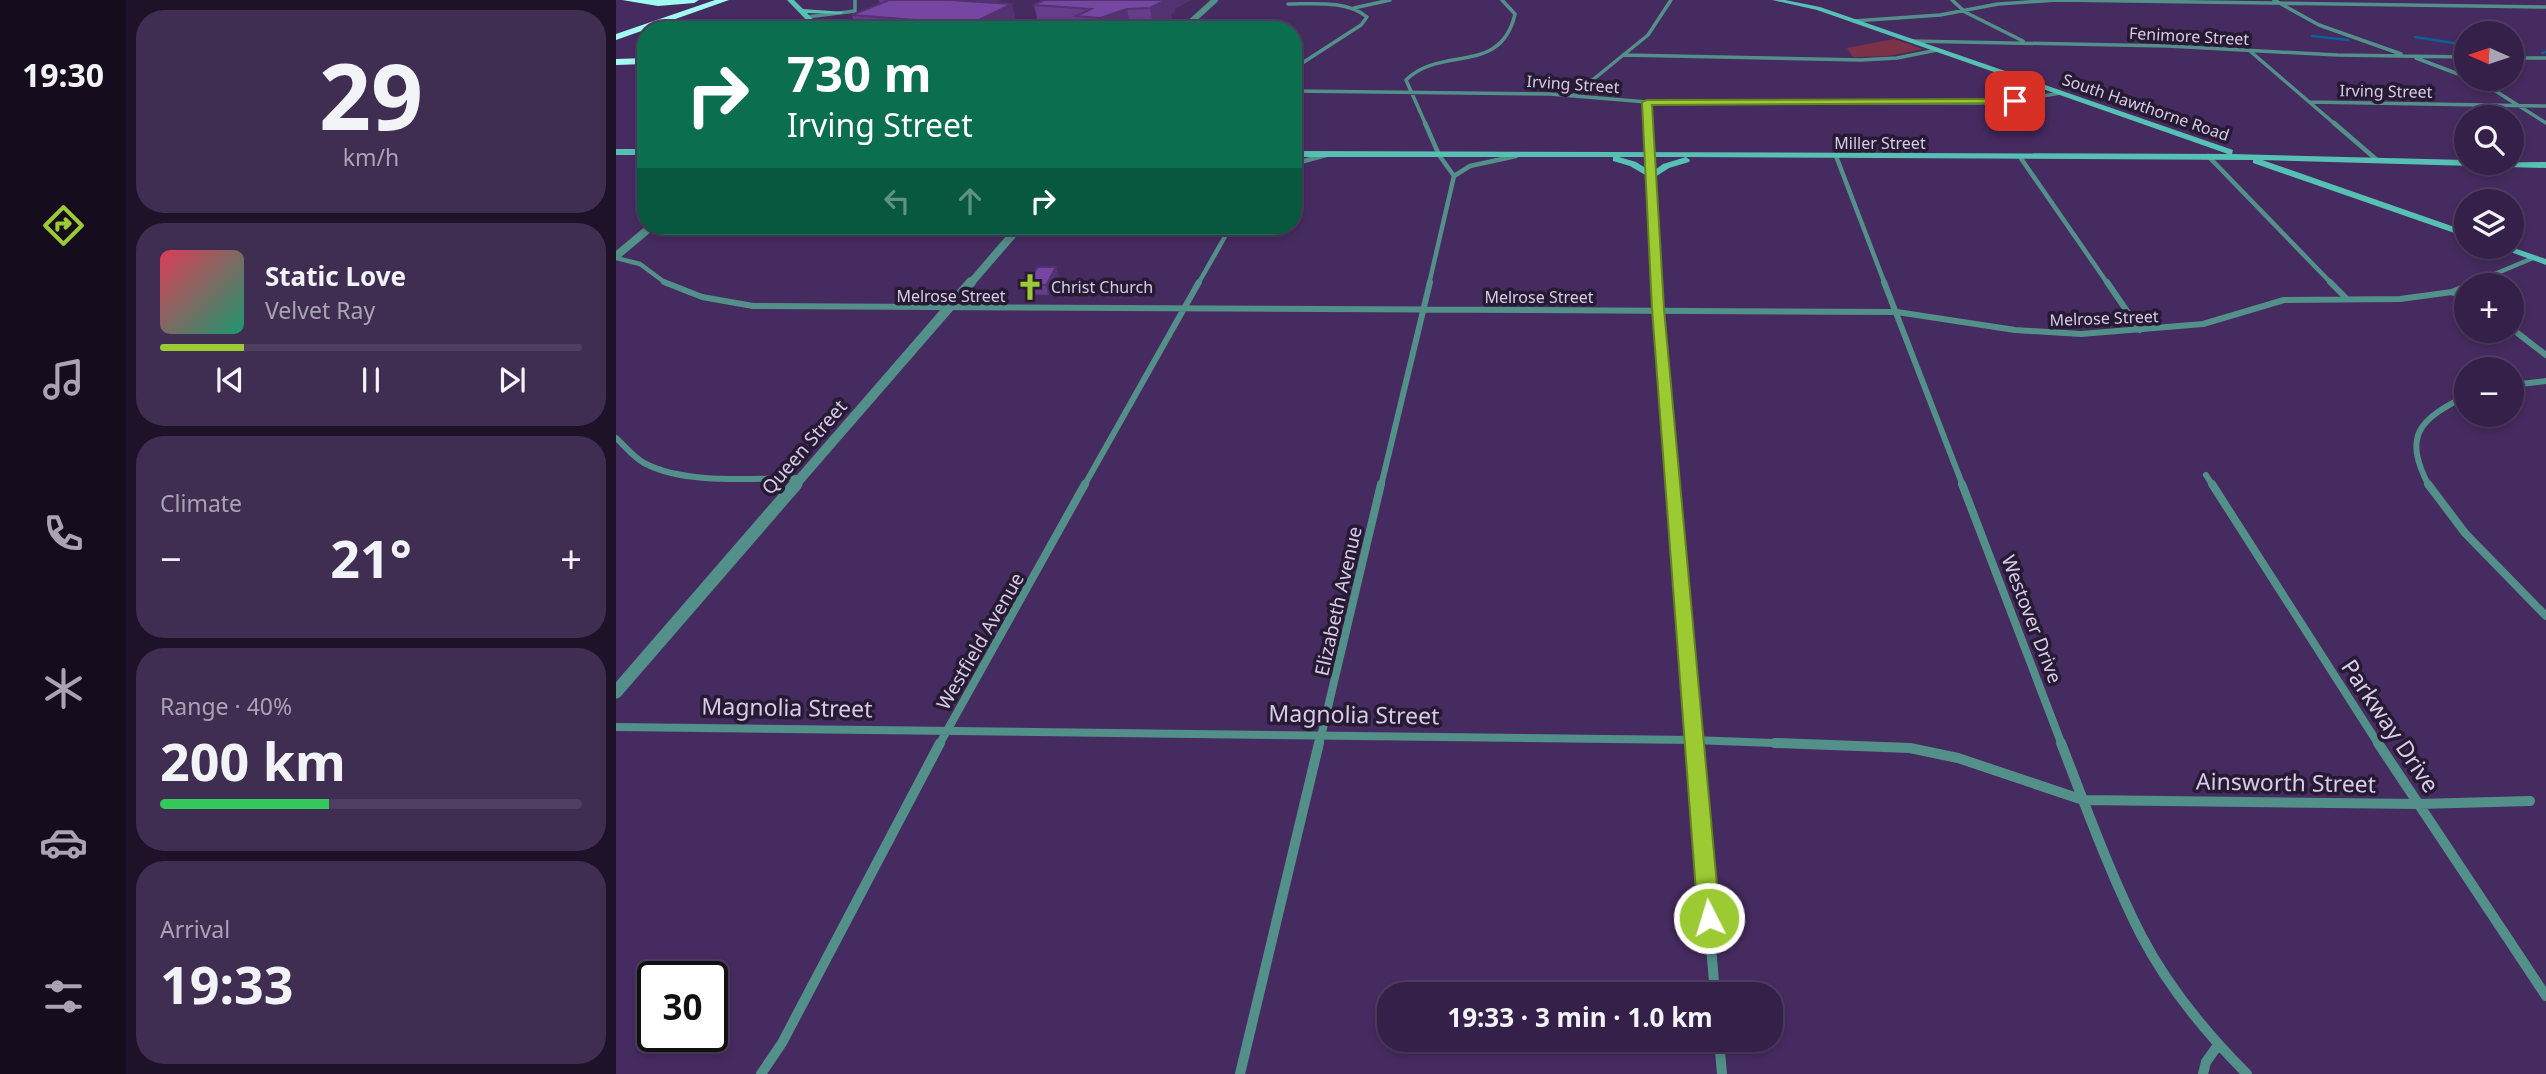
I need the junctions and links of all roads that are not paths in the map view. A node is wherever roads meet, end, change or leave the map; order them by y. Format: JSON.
{"nodes":[{"id":1,"x":627,"y":0,"type":"edge"},
{"id":2,"x":694,"y":0,"type":"edge"},
{"id":3,"x":712,"y":0,"type":"edge"},
{"id":4,"x":724,"y":0,"type":"edge"},
{"id":5,"x":731,"y":0,"type":"edge"},
{"id":6,"x":790,"y":0,"type":"edge"},
{"id":7,"x":855,"y":0,"type":"edge"},
{"id":8,"x":1215,"y":0,"type":"edge"},
{"id":9,"x":1390,"y":0,"type":"edge"},
{"id":10,"x":1502,"y":0,"type":"edge"},
{"id":11,"x":1671,"y":0,"type":"edge"},
{"id":12,"x":1775,"y":0,"type":"edge"},
{"id":13,"x":1952,"y":0,"type":"edge"},
{"id":14,"x":2152,"y":0,"type":"edge"},
{"id":15,"x":2262,"y":0,"type":"edge"},
{"id":16,"x":2274,"y":0,"type":"edge"},
{"id":17,"x":2144,"y":1,"type":"edge"},
{"id":18,"x":1288,"y":4,"type":"dead end"},
{"id":19,"x":1816,"y":4,"type":"edge"},
{"id":20,"x":2546,"y":4,"type":"edge"},
{"id":21,"x":2281,"y":5,"type":"junction"},
{"id":22,"x":1354,"y":8,"type":"junction"},
{"id":23,"x":841,"y":12,"type":"junction"},
{"id":24,"x":1965,"y":12,"type":"junction"},
{"id":25,"x":804,"y":14,"type":"junction"},
{"id":26,"x":653,"y":21,"type":"edge"},
{"id":27,"x":657,"y":21,"type":"edge"},
{"id":28,"x":678,"y":21,"type":"edge"},
{"id":29,"x":812,"y":21,"type":"edge"},
{"id":30,"x":824,"y":21,"type":"edge"},
{"id":31,"x":1192,"y":21,"type":"edge"},
{"id":32,"x":1854,"y":21,"type":"junction"},
{"id":33,"x":637,"y":27,"type":"edge"},
{"id":34,"x":637,"y":27,"type":"edge"},
{"id":35,"x":616,"y":34,"type":"edge"},
{"id":36,"x":1910,"y":41,"type":"junction"},
{"id":37,"x":2026,"y":43,"type":"junction"},
{"id":38,"x":1937,"y":50,"type":"junction"},
{"id":39,"x":2250,"y":51,"type":"junction"},
{"id":40,"x":1623,"y":55,"type":"junction"},
{"id":41,"x":2409,"y":56,"type":"junction"},
{"id":42,"x":2454,"y":57,"type":"edge"},
{"id":43,"x":2524,"y":58,"type":"edge"},
{"id":44,"x":2546,"y":58,"type":"edge"},
{"id":45,"x":637,"y":61,"type":"edge"},
{"id":46,"x":616,"y":62,"type":"edge"},
{"id":47,"x":1302,"y":63,"type":"edge"},
{"id":48,"x":2454,"y":73,"type":"edge"},
{"id":49,"x":1302,"y":91,"type":"edge"},
{"id":50,"x":2493,"y":91,"type":"edge"},
{"id":51,"x":1412,"y":92,"type":"junction"},
{"id":52,"x":2060,"y":93,"type":"junction"},
{"id":53,"x":1574,"y":95,"type":"junction"},
{"id":54,"x":1647,"y":102,"type":"junction"},
{"id":55,"x":2309,"y":102,"type":"junction"},
{"id":56,"x":2519,"y":105,"type":"joint"},
{"id":57,"x":2524,"y":105,"type":"edge"},
{"id":58,"x":2546,"y":106,"type":"edge"},
{"id":59,"x":2524,"y":108,"type":"edge"},
{"id":60,"x":2546,"y":123,"type":"edge"},
{"id":61,"x":2208,"y":145,"type":"junction"},
{"id":62,"x":616,"y":152,"type":"edge"},
{"id":63,"x":637,"y":152,"type":"edge"},
{"id":64,"x":1302,"y":154,"type":"edge"},
{"id":65,"x":1330,"y":154,"type":"junction"},
{"id":66,"x":1439,"y":155,"type":"junction"},
{"id":67,"x":1519,"y":155,"type":"junction"},
{"id":68,"x":1605,"y":155,"type":"junction"},
{"id":69,"x":1651,"y":155,"type":"junction"},
{"id":70,"x":1703,"y":156,"type":"junction"},
{"id":71,"x":1836,"y":156,"type":"junction"},
{"id":72,"x":2204,"y":156,"type":"junction"},
{"id":73,"x":2020,"y":157,"type":"junction"},
{"id":74,"x":2243,"y":157,"type":"junction"},
{"id":75,"x":2280,"y":158,"type":"junction"},
{"id":76,"x":2377,"y":160,"type":"junction"},
{"id":77,"x":1302,"y":162,"type":"edge"},
{"id":78,"x":2454,"y":163,"type":"edge"},
{"id":79,"x":2524,"y":164,"type":"edge"},
{"id":80,"x":2546,"y":165,"type":"edge"},
{"id":81,"x":2279,"y":169,"type":"junction"},
{"id":82,"x":1454,"y":176,"type":"junction"},
{"id":83,"x":1652,"y":176,"type":"junction"},
{"id":84,"x":2454,"y":230,"type":"edge"},
{"id":85,"x":642,"y":235,"type":"edge"},
{"id":86,"x":1012,"y":235,"type":"edge"},
{"id":87,"x":1226,"y":235,"type":"edge"},
{"id":88,"x":2524,"y":255,"type":"edge"},
{"id":89,"x":616,"y":257,"type":"edge"},
{"id":90,"x":2533,"y":258,"type":"junction"},
{"id":91,"x":2546,"y":262,"type":"edge"},
{"id":92,"x":2498,"y":273,"type":"edge"},
{"id":93,"x":2452,"y":292,"type":"edge"},
{"id":94,"x":2347,"y":299,"type":"junction"},
{"id":95,"x":947,"y":308,"type":"junction"},
{"id":96,"x":1658,"y":309,"type":"junction"},
{"id":97,"x":1185,"y":310,"type":"junction"},
{"id":98,"x":1423,"y":310,"type":"junction"},
{"id":99,"x":1897,"y":312,"type":"junction"},
{"id":100,"x":2140,"y":331,"type":"junction"},
{"id":101,"x":2524,"y":338,"type":"edge"},
{"id":102,"x":2545,"y":353,"type":"edge"},
{"id":103,"x":2546,"y":381,"type":"edge"},
{"id":104,"x":2524,"y":384,"type":"edge"},
{"id":105,"x":2454,"y":401,"type":"edge"},
{"id":106,"x":616,"y":438,"type":"edge"},
{"id":107,"x":2206,"y":475,"type":"dead end"},
{"id":108,"x":799,"y":478,"type":"junction"},
{"id":109,"x":2546,"y":616,"type":"edge"},
{"id":110,"x":616,"y":692,"type":"edge"},
{"id":111,"x":616,"y":727,"type":"edge"},
{"id":112,"x":946,"y":732,"type":"junction"},
{"id":113,"x":1323,"y":736,"type":"junction"},
{"id":114,"x":1693,"y":740,"type":"junction"},
{"id":115,"x":2083,"y":800,"type":"junction"},
{"id":116,"x":2530,"y":801,"type":"dead end"},
{"id":117,"x":2419,"y":804,"type":"junction"},
{"id":118,"x":1714,"y":982,"type":"edge"},
{"id":119,"x":2546,"y":996,"type":"edge"},
{"id":120,"x":2218,"y":1045,"type":"junction"},
{"id":121,"x":1720,"y":1052,"type":"edge"},
{"id":122,"x":761,"y":1074,"type":"edge"},
{"id":123,"x":1240,"y":1074,"type":"edge"},
{"id":124,"x":1722,"y":1074,"type":"edge"},
{"id":125,"x":2203,"y":1074,"type":"edge"},
{"id":126,"x":2247,"y":1074,"type":"edge"}],
"edges":[{"from":1,"to":2,"type":"highway"},
{"from":3,"to":26,"type":"highway"},
{"from":4,"to":27,"type":"highway"},
{"from":5,"to":28,"type":"highway"},
{"from":6,"to":25,"type":"main road"},
{"from":7,"to":23,"type":"street"},
{"from":8,"to":31,"type":"street"},
{"from":9,"to":22,"type":"street"},
{"from":10,"to":51,"type":"street"},
{"from":11,"to":40,"type":"street"},
{"from":12,"to":19,"type":"main road","name":"South Hawthorne Road"},
{"from":13,"to":24,"type":"street"},
{"from":14,"to":17,"type":"street"},
{"from":15,"to":16,"type":"street"},
{"from":16,"to":20,"type":"street"},
{"from":16,"to":21,"type":"street"},
{"from":17,"to":21,"type":"street"},
{"from":17,"to":24,"type":"street"},
{"from":18,"to":22,"type":"street"},
{"from":19,"to":32,"type":"main road","name":"South Hawthorne Road"},
{"from":20,"to":21,"type":"street"},
{"from":21,"to":41,"type":"street"},
{"from":22,"to":47,"type":"street"},
{"from":23,"to":25,"type":"main road"},
{"from":23,"to":30,"type":"main road"},
{"from":24,"to":32,"type":"street"},
{"from":24,"to":37,"type":"street"},
{"from":25,"to":29,"type":"main road"},
{"from":32,"to":36,"type":"main road","name":"South Hawthorne Road"},
{"from":33,"to":35,"type":"highway"},
{"from":34,"to":35,"type":"highway"},
{"from":36,"to":37,"type":"street","name":"Fenimore Street"},
{"from":36,"to":38,"type":"main road","name":"South Hawthorne Road"},
{"from":37,"to":39,"type":"street","name":"Fenimore Street"},
{"from":38,"to":40,"type":"street"},
{"from":38,"to":52,"type":"main road","name":"South Hawthorne Road"},
{"from":39,"to":41,"type":"street","name":"Fenimore Street"},
{"from":39,"to":55,"type":"street"},
{"from":40,"to":53,"type":"street"},
{"from":41,"to":42,"type":"street","name":"Fenimore Street"},
{"from":41,"to":48,"type":"street"},
{"from":43,"to":44,"type":"street"},
{"from":45,"to":46,"type":"highway"},
{"from":49,"to":51,"type":"street","name":"Irving Street"},
{"from":50,"to":56,"type":"street"},
{"from":51,"to":53,"type":"street","name":"Irving Street"},
{"from":51,"to":66,"type":"street"},
{"from":52,"to":54,"type":"street","name":"Irving Street"},
{"from":52,"to":61,"type":"main road","name":"South Hawthorne Road"},
{"from":53,"to":54,"type":"street","name":"Irving Street"},
{"from":54,"to":69,"type":"street"},
{"from":55,"to":56,"type":"street","name":"Irving Street"},
{"from":55,"to":76,"type":"street"},
{"from":57,"to":58,"type":"street","name":"Irving Street"},
{"from":59,"to":60,"type":"street"},
{"from":61,"to":72,"type":"main road"},
{"from":61,"to":74,"type":"main road","name":"South Hawthorne Road"},
{"from":62,"to":63,"type":"main road"},
{"from":64,"to":65,"type":"main road","name":"Miller Street"},
{"from":65,"to":66,"type":"main road","name":"Miller Street"},
{"from":65,"to":77,"type":"street"},
{"from":66,"to":67,"type":"main road","name":"Miller Street"},
{"from":66,"to":82,"type":"street"},
{"from":67,"to":68,"type":"main road","name":"Miller Street"},
{"from":67,"to":82,"type":"street"},
{"from":68,"to":69,"type":"main road","name":"Miller Street"},
{"from":68,"to":83,"type":"main road"},
{"from":69,"to":70,"type":"main road","name":"Miller Street"},
{"from":69,"to":83,"type":"street"},
{"from":70,"to":71,"type":"main road","name":"Miller Street"},
{"from":70,"to":83,"type":"main road"},
{"from":71,"to":73,"type":"main road","name":"Miller Street"},
{"from":71,"to":99,"type":"street","name":"Westover Drive"},
{"from":72,"to":73,"type":"main road","name":"Miller Street"},
{"from":72,"to":74,"type":"main road","name":"Miller Street"},
{"from":72,"to":94,"type":"street"},
{"from":73,"to":100,"type":"street"},
{"from":74,"to":75,"type":"main road","name":"Miller Street"},
{"from":74,"to":81,"type":"main road","name":"South Hawthorne Road"},
{"from":75,"to":76,"type":"main road","name":"Miller Street"},
{"from":75,"to":81,"type":"main road"},
{"from":76,"to":78,"type":"main road","name":"Miller Street"},
{"from":79,"to":80,"type":"main road","name":"Miller Street"},
{"from":81,"to":84,"type":"main road","name":"South Hawthorne Road"},
{"from":82,"to":98,"type":"street","name":"Elizabeth Avenue"},
{"from":83,"to":96,"type":"street"},
{"from":85,"to":89,"type":"street"},
{"from":86,"to":95,"type":"street","name":"Queen Street"},
{"from":87,"to":97,"type":"street","name":"Westfield Avenue"},
{"from":88,"to":90,"type":"main road"},
{"from":89,"to":95,"type":"street","name":"Melrose Street"},
{"from":90,"to":91,"type":"main road"},
{"from":90,"to":92,"type":"street","name":"Melrose Street"},
{"from":93,"to":94,"type":"street","name":"Melrose Street"},
{"from":94,"to":100,"type":"street","name":"Melrose Street"},
{"from":95,"to":97,"type":"street","name":"Melrose Street"},
{"from":95,"to":108,"type":"street","name":"Queen Street"},
{"from":96,"to":98,"type":"street","name":"Melrose Street"},
{"from":96,"to":99,"type":"street","name":"Melrose Street"},
{"from":96,"to":114,"type":"street"},
{"from":97,"to":98,"type":"street","name":"Melrose Street"},
{"from":97,"to":112,"type":"street","name":"Westfield Avenue"},
{"from":98,"to":113,"type":"street","name":"Elizabeth Avenue"},
{"from":99,"to":100,"type":"street","name":"Melrose Street"},
{"from":99,"to":115,"type":"street","name":"Westover Drive"},
{"from":101,"to":102,"type":"street"},
{"from":103,"to":104,"type":"street"},
{"from":105,"to":109,"type":"street"},
{"from":106,"to":108,"type":"street"},
{"from":107,"to":117,"type":"street","name":"Parkway Drive"},
{"from":108,"to":110,"type":"street","name":"Queen Street"},
{"from":111,"to":112,"type":"street","name":"Magnolia Street"},
{"from":112,"to":113,"type":"street","name":"Magnolia Street"},
{"from":112,"to":122,"type":"street","name":"Westfield Avenue"},
{"from":113,"to":114,"type":"street","name":"Magnolia Street"},
{"from":113,"to":123,"type":"street","name":"Elizabeth Avenue"},
{"from":114,"to":115,"type":"street","name":"Magnolia Street"},
{"from":114,"to":118,"type":"street"},
{"from":115,"to":117,"type":"street","name":"Ainsworth Street"},
{"from":115,"to":120,"type":"street","name":"Westover Drive"},
{"from":116,"to":117,"type":"street","name":"Ainsworth Street"},
{"from":117,"to":119,"type":"street","name":"Parkway Drive"},
{"from":120,"to":125,"type":"street"},
{"from":120,"to":126,"type":"street"},
{"from":121,"to":124,"type":"street"}]}
